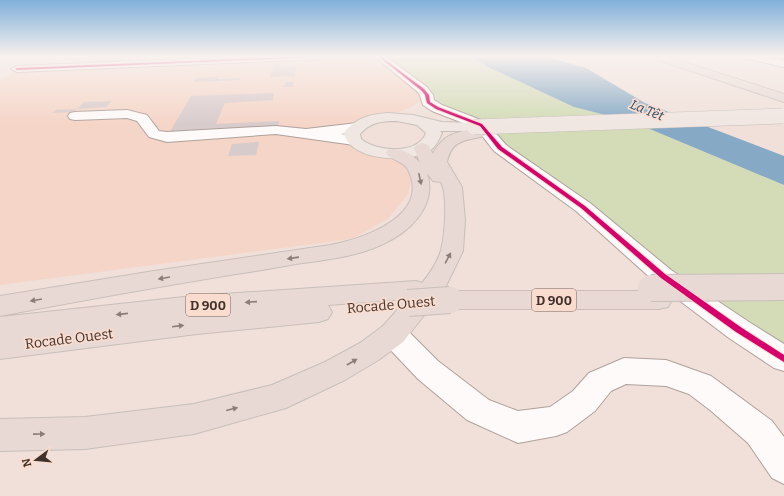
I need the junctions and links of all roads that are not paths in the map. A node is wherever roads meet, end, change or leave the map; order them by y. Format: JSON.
{"nodes":[{"id":1,"x":408,"y":79,"type":"edge"},
{"id":2,"x":727,"y":79,"type":"edge"},
{"id":3,"x":745,"y":79,"type":"edge"},
{"id":4,"x":757,"y":79,"type":"edge"},
{"id":5,"x":784,"y":87,"type":"edge"},
{"id":6,"x":784,"y":91,"type":"edge"},
{"id":7,"x":784,"y":98,"type":"edge"},
{"id":8,"x":428,"y":102,"type":"junction"},
{"id":9,"x":75,"y":116,"type":"dead end"},
{"id":10,"x":784,"y":118,"type":"edge"},
{"id":11,"x":418,"y":121,"type":"junction"},
{"id":12,"x":477,"y":130,"type":"junction"},
{"id":13,"x":355,"y":133,"type":"junction"},
{"id":14,"x":426,"y":146,"type":"junction"},
{"id":15,"x":394,"y":153,"type":"junction"},
{"id":16,"x":455,"y":220,"type":"junction"},
{"id":17,"x":784,"y":287,"type":"edge"},
{"id":18,"x":655,"y":294,"type":"junction"},
{"id":19,"x":412,"y":297,"type":"junction"},
{"id":20,"x":784,"y":299,"type":"edge"},
{"id":21,"x":0,"y":306,"type":"edge"},
{"id":22,"x":0,"y":327,"type":"edge"},
{"id":23,"x":393,"y":334,"type":"junction"},
{"id":24,"x":0,"y":348,"type":"edge"},
{"id":25,"x":784,"y":359,"type":"edge"},
{"id":26,"x":0,"y":435,"type":"edge"},
{"id":27,"x":784,"y":466,"type":"edge"}],
"edges":[{"from":1,"to":8,"type":"street"},
{"from":2,"to":7,"type":"highway"},
{"from":3,"to":6,"type":"highway"},
{"from":4,"to":5,"type":"highway"},
{"from":8,"to":11,"type":"street"},
{"from":8,"to":25,"type":"street"},
{"from":9,"to":13,"type":"street"},
{"from":10,"to":12,"type":"main road"},
{"from":11,"to":12,"type":"main road"},
{"from":11,"to":13,"type":"main road"},
{"from":11,"to":14,"type":"main road"},
{"from":12,"to":14,"type":"main road"},
{"from":12,"to":16,"type":"highway"},
{"from":13,"to":15,"type":"main road"},
{"from":14,"to":15,"type":"main road"},
{"from":14,"to":16,"type":"highway"},
{"from":15,"to":21,"type":"highway","one_way":true},
{"from":23,"to":16,"type":"highway","one_way":true},
{"from":17,"to":18,"type":"highway","name":"Rocade Ouest","number":"D 900","bridge":true},
{"from":18,"to":19,"type":"highway","name":"Rocade Ouest","number":"D 900","bridge":true},
{"from":18,"to":20,"type":"highway","name":"Rocade Ouest","number":"D 900"},
{"from":19,"to":22,"type":"highway","name":"Rocade Ouest","number":"D 900","one_way":true},
{"from":24,"to":19,"type":"highway","name":"Rocade Ouest","number":"D 900","one_way":true},
{"from":26,"to":23,"type":"highway","one_way":true},
{"from":23,"to":27,"type":"street"}]}
